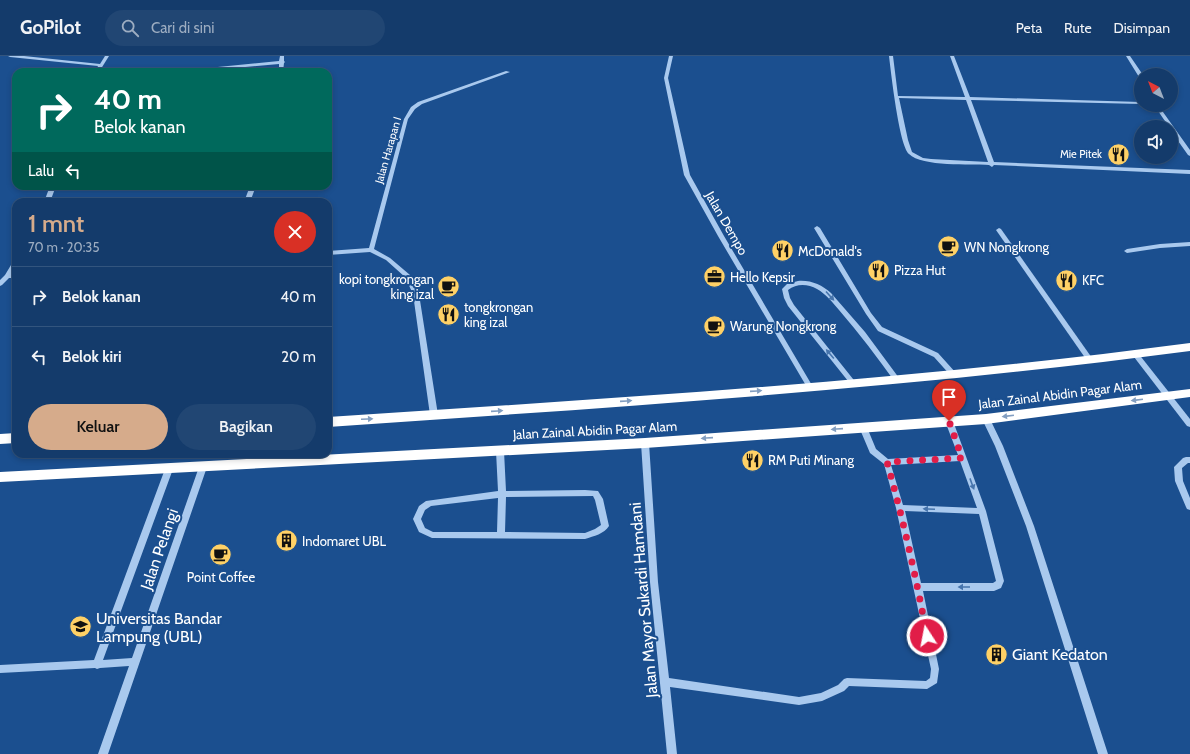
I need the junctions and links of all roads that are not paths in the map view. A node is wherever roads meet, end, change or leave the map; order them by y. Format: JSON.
{"nodes":[{"id":1,"x":10,"y":56,"type":"edge"},
{"id":2,"x":107,"y":56,"type":"edge"},
{"id":3,"x":282,"y":56,"type":"edge"},
{"id":4,"x":671,"y":56,"type":"edge"},
{"id":5,"x":892,"y":56,"type":"edge"},
{"id":6,"x":952,"y":56,"type":"edge"},
{"id":7,"x":1128,"y":56,"type":"edge"},
{"id":8,"x":283,"y":62,"type":"junction"},
{"id":9,"x":101,"y":65,"type":"junction"},
{"id":10,"x":99,"y":68,"type":"edge"},
{"id":11,"x":219,"y":68,"type":"edge"},
{"id":12,"x":282,"y":68,"type":"edge"},
{"id":13,"x":1136,"y":68,"type":"edge"},
{"id":14,"x":508,"y":72,"type":"dead end"},
{"id":15,"x":896,"y":97,"type":"junction"},
{"id":16,"x":969,"y":99,"type":"junction"},
{"id":17,"x":1134,"y":104,"type":"edge"},
{"id":18,"x":1178,"y":137,"type":"edge"},
{"id":19,"x":1190,"y":154,"type":"edge"},
{"id":20,"x":992,"y":165,"type":"junction"},
{"id":21,"x":1190,"y":172,"type":"edge"},
{"id":22,"x":816,"y":228,"type":"dead end"},
{"id":23,"x":999,"y":230,"type":"dead end"},
{"id":24,"x":1190,"y":244,"type":"edge"},
{"id":25,"x":371,"y":250,"type":"junction"},
{"id":26,"x":1127,"y":251,"type":"dead end"},
{"id":27,"x":332,"y":253,"type":"edge"},
{"id":28,"x":12,"y":267,"type":"edge"},
{"id":29,"x":7,"y":276,"type":"junction"},
{"id":30,"x":12,"y":276,"type":"edge"},
{"id":31,"x":0,"y":284,"type":"edge"},
{"id":32,"x":1190,"y":347,"type":"edge"},
{"id":33,"x":1136,"y":355,"type":"junction"},
{"id":34,"x":1090,"y":360,"type":"junction"},
{"id":35,"x":954,"y":375,"type":"junction"},
{"id":36,"x":898,"y":380,"type":"junction"},
{"id":37,"x":854,"y":384,"type":"junction"},
{"id":38,"x":810,"y":387,"type":"junction"},
{"id":39,"x":1190,"y":393,"type":"edge"},
{"id":40,"x":1168,"y":396,"type":"junction"},
{"id":41,"x":434,"y":415,"type":"junction"},
{"id":42,"x":986,"y":419,"type":"junction"},
{"id":43,"x":949,"y":421,"type":"junction"},
{"id":44,"x":332,"y":422,"type":"edge"},
{"id":45,"x":1190,"y":424,"type":"edge"},
{"id":46,"x":863,"y":427,"type":"junction"},
{"id":47,"x":12,"y":438,"type":"edge"},
{"id":48,"x":0,"y":439,"type":"edge"},
{"id":49,"x":645,"y":443,"type":"junction"},
{"id":50,"x":500,"y":451,"type":"junction"},
{"id":51,"x":962,"y":458,"type":"junction"},
{"id":52,"x":1190,"y":460,"type":"edge"},
{"id":53,"x":887,"y":462,"type":"junction"},
{"id":54,"x":203,"y":467,"type":"junction"},
{"id":55,"x":169,"y":469,"type":"junction"},
{"id":56,"x":0,"y":477,"type":"edge"},
{"id":57,"x":502,"y":494,"type":"junction"},
{"id":58,"x":1190,"y":506,"type":"edge"},
{"id":59,"x":900,"y":508,"type":"junction"},
{"id":60,"x":982,"y":512,"type":"junction"},
{"id":61,"x":501,"y":535,"type":"junction"},
{"id":62,"x":918,"y":587,"type":"junction"},
{"id":63,"x":135,"y":662,"type":"junction"},
{"id":64,"x":97,"y":665,"type":"junction"},
{"id":65,"x":0,"y":669,"type":"edge"},
{"id":66,"x":666,"y":682,"type":"junction"},
{"id":67,"x":103,"y":754,"type":"edge"},
{"id":68,"x":672,"y":754,"type":"edge"},
{"id":69,"x":1103,"y":754,"type":"edge"}],
"edges":[{"from":1,"to":9,"type":"street"},
{"from":2,"to":9,"type":"street"},
{"from":3,"to":8,"type":"street"},
{"from":4,"to":38,"type":"street","name":"Jalan Dempo"},
{"from":5,"to":15,"type":"street"},
{"from":6,"to":16,"type":"street"},
{"from":7,"to":13,"type":"street"},
{"from":8,"to":11,"type":"street"},
{"from":8,"to":12,"type":"street"},
{"from":9,"to":10,"type":"street"},
{"from":14,"to":25,"type":"street","name":"Jalan Harapan I"},
{"from":15,"to":16,"type":"street"},
{"from":15,"to":20,"type":"street"},
{"from":16,"to":17,"type":"street"},
{"from":16,"to":20,"type":"street"},
{"from":18,"to":19,"type":"street"},
{"from":20,"to":21,"type":"street"},
{"from":22,"to":35,"type":"street"},
{"from":23,"to":34,"type":"street"},
{"from":24,"to":26,"type":"street"},
{"from":25,"to":27,"type":"street"},
{"from":25,"to":41,"type":"street"},
{"from":28,"to":29,"type":"street"},
{"from":29,"to":30,"type":"street"},
{"from":29,"to":31,"type":"street"},
{"from":32,"to":33,"type":"highway","name":"Jalan Zainal Abidin Pagar Alam"},
{"from":33,"to":34,"type":"highway","name":"Jalan Zainal Abidin Pagar Alam"},
{"from":33,"to":40,"type":"street"},
{"from":34,"to":35,"type":"highway","name":"Jalan Zainal Abidin Pagar Alam"},
{"from":35,"to":36,"type":"highway","name":"Jalan Zainal Abidin Pagar Alam"},
{"from":36,"to":37,"type":"highway","name":"Jalan Zainal Abidin Pagar Alam"},
{"from":37,"to":36,"type":"street","one_way":true},
{"from":37,"to":38,"type":"highway","name":"Jalan Zainal Abidin Pagar Alam"},
{"from":41,"to":38,"type":"highway","name":"Jalan Zainal Abidin Pagar Alam","one_way":true},
{"from":39,"to":40,"type":"highway","name":"Jalan Zainal Abidin Pagar Alam"},
{"from":40,"to":42,"type":"highway","name":"Jalan Zainal Abidin Pagar Alam","one_way":true},
{"from":40,"to":45,"type":"street"},
{"from":44,"to":41,"type":"highway","name":"Jalan Zainal Abidin Pagar Alam","one_way":true},
{"from":42,"to":43,"type":"highway","name":"Jalan Zainal Abidin Pagar Alam"},
{"from":42,"to":69,"type":"street"},
{"from":43,"to":46,"type":"highway","name":"Jalan Zainal Abidin Pagar Alam"},
{"from":43,"to":51,"type":"street"},
{"from":46,"to":49,"type":"highway","name":"Jalan Zainal Abidin Pagar Alam","one_way":true},
{"from":46,"to":53,"type":"street"},
{"from":47,"to":48,"type":"highway"},
{"from":49,"to":50,"type":"highway","name":"Jalan Zainal Abidin Pagar Alam"},
{"from":49,"to":66,"type":"street","name":"Jalan Mayor Sukardi Hamdani"},
{"from":50,"to":54,"type":"highway","name":"Jalan Zainal Abidin Pagar Alam"},
{"from":50,"to":57,"type":"street"},
{"from":51,"to":53,"type":"street"},
{"from":51,"to":60,"type":"street","one_way":true},
{"from":52,"to":58,"type":"street"},
{"from":53,"to":59,"type":"street"},
{"from":54,"to":55,"type":"highway","name":"Jalan Zainal Abidin Pagar Alam"},
{"from":54,"to":63,"type":"street","name":"Jalan Pelangi"},
{"from":55,"to":56,"type":"highway","name":"Jalan Zainal Abidin Pagar Alam"},
{"from":55,"to":64,"type":"street"},
{"from":57,"to":61,"type":"street"},
{"from":57,"to":61,"type":"street"},
{"from":57,"to":61,"type":"street"},
{"from":60,"to":59,"type":"street","one_way":true},
{"from":59,"to":62,"type":"street"},
{"from":60,"to":62,"type":"street","one_way":true},
{"from":62,"to":66,"type":"street"},
{"from":63,"to":64,"type":"street"},
{"from":63,"to":67,"type":"street","name":"Jalan Pelangi"},
{"from":64,"to":65,"type":"street"},
{"from":66,"to":68,"type":"street","name":"Jalan Mayor Sukardi Hamdani"}]}
